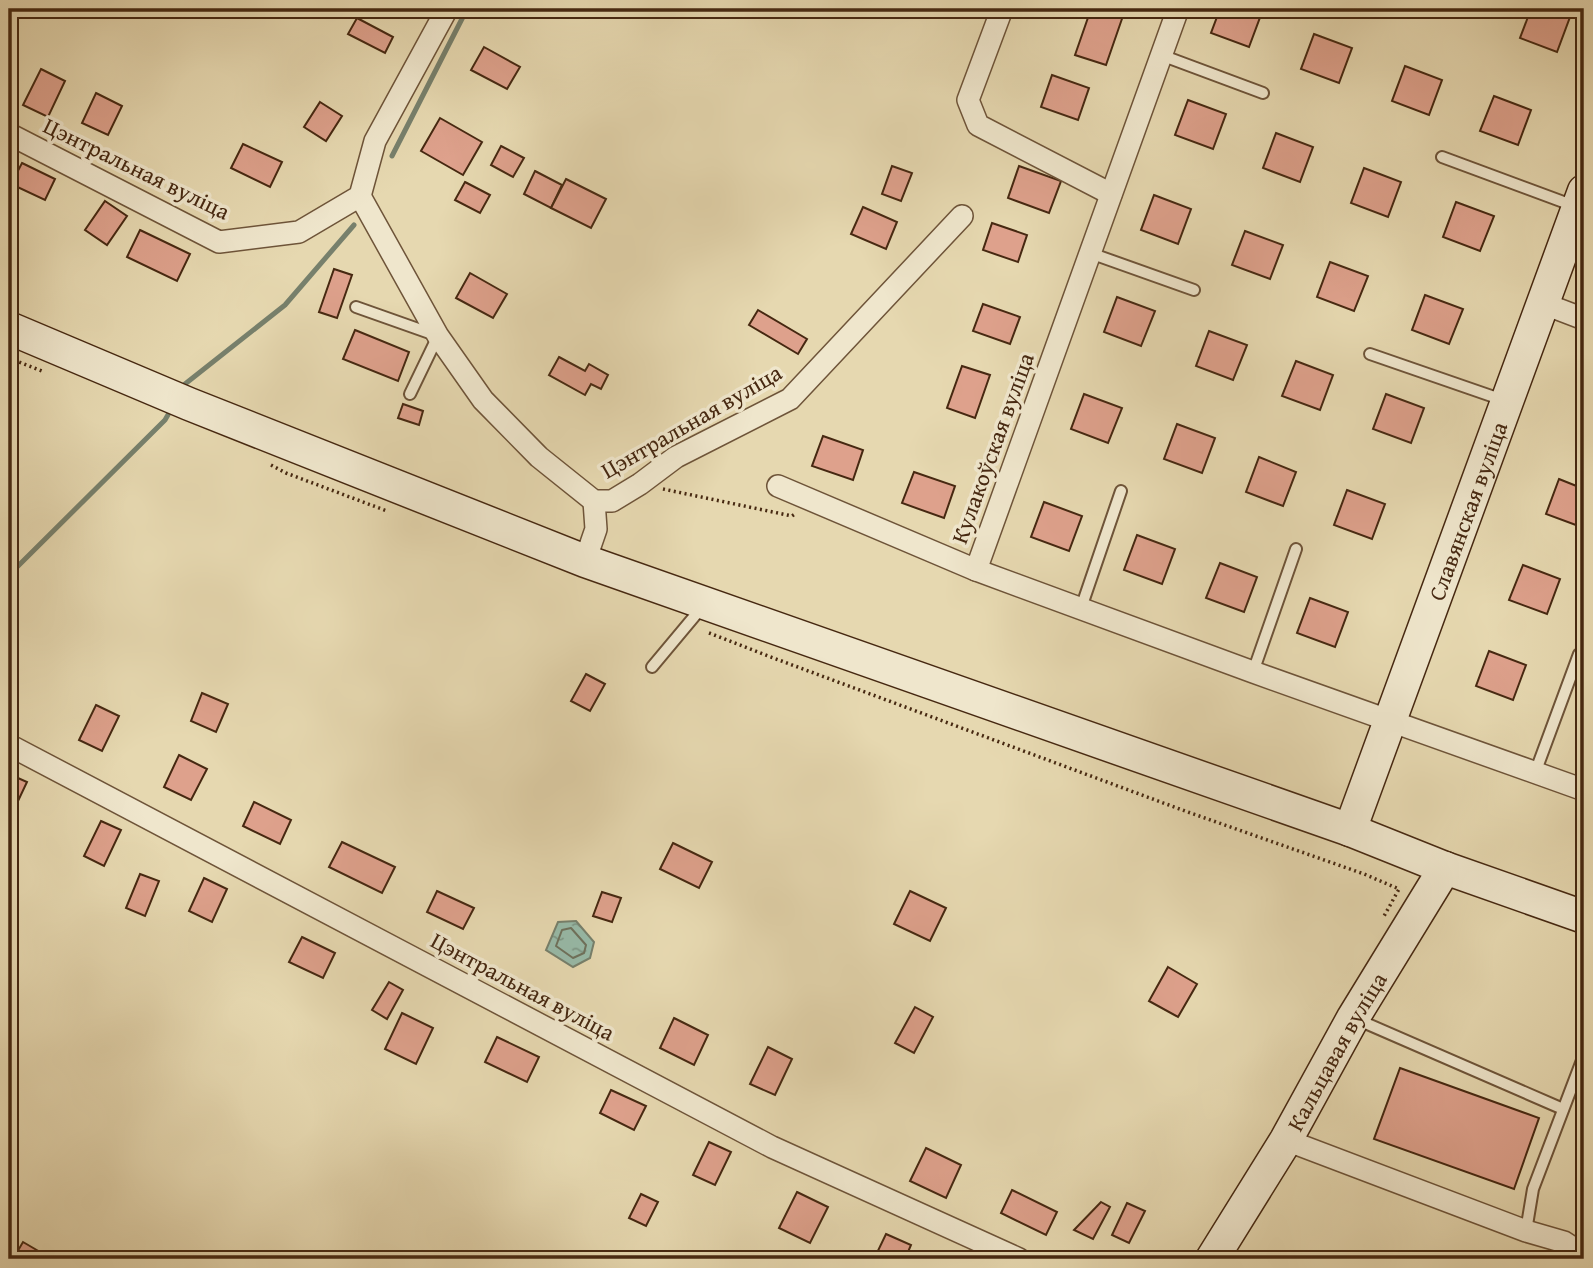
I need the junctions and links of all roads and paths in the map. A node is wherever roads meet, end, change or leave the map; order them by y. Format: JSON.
{"nodes":[{"id":1,"x":447,"y":9,"type":"edge"},
{"id":2,"x":1002,"y":9,"type":"edge"},
{"id":3,"x":1178,"y":9,"type":"edge"},
{"id":4,"x":1160,"y":55,"type":"junction"},
{"id":5,"x":1263,"y":93,"type":"dead end"},
{"id":6,"x":9,"y":134,"type":"edge"},
{"id":7,"x":1442,"y":157,"type":"dead end"},
{"id":8,"x":1104,"y":190,"type":"junction"},
{"id":9,"x":360,"y":196,"type":"junction"},
{"id":10,"x":1581,"y":199,"type":"edge"},
{"id":11,"x":962,"y":216,"type":"dead end"},
{"id":12,"x":1090,"y":253,"type":"junction"},
{"id":13,"x":1194,"y":290,"type":"dead end"},
{"id":14,"x":1542,"y":303,"type":"junction"},
{"id":15,"x":356,"y":307,"type":"dead end"},
{"id":16,"x":1584,"y":319,"type":"edge"},
{"id":17,"x":9,"y":328,"type":"edge"},
{"id":18,"x":438,"y":336,"type":"junction"},
{"id":19,"x":1370,"y":354,"type":"dead end"},
{"id":20,"x":410,"y":394,"type":"dead end"},
{"id":21,"x":1506,"y":401,"type":"junction"},
{"id":22,"x":640,"y":484,"type":"junction"},
{"id":23,"x":778,"y":486,"type":"dead end"},
{"id":24,"x":1121,"y":491,"type":"dead end"},
{"id":25,"x":594,"y":501,"type":"junction"},
{"id":26,"x":816,"y":501,"type":"junction"},
{"id":27,"x":1296,"y":550,"type":"dead end"},
{"id":28,"x":585,"y":561,"type":"junction"},
{"id":29,"x":968,"y":567,"type":"junction"},
{"id":30,"x":705,"y":604,"type":"junction"},
{"id":31,"x":1081,"y":608,"type":"junction"},
{"id":32,"x":1579,"y":654,"type":"dead end"},
{"id":33,"x":652,"y":667,"type":"dead end"},
{"id":34,"x":1253,"y":673,"type":"junction"},
{"id":35,"x":1390,"y":721,"type":"junction"},
{"id":36,"x":9,"y":745,"type":"edge"},
{"id":37,"x":1535,"y":773,"type":"junction"},
{"id":38,"x":1584,"y":790,"type":"edge"},
{"id":39,"x":1350,"y":830,"type":"junction"},
{"id":40,"x":1445,"y":868,"type":"junction"},
{"id":41,"x":1584,"y":917,"type":"edge"},
{"id":42,"x":1353,"y":1018,"type":"junction"},
{"id":43,"x":1584,"y":1055,"type":"edge"},
{"id":44,"x":1563,"y":1109,"type":"junction"},
{"id":45,"x":1286,"y":1140,"type":"junction"},
{"id":46,"x":1526,"y":1231,"type":"junction"},
{"id":47,"x":1584,"y":1255,"type":"edge"},
{"id":48,"x":1019,"y":1259,"type":"edge"},
{"id":49,"x":1212,"y":1259,"type":"edge"}],
"edges":[{"from":1,"to":9,"type":"street"},
{"from":2,"to":8,"type":"street"},
{"from":3,"to":4,"type":"street","name":"Кулакоўская вуліца"},
{"from":4,"to":5,"type":"lane"},
{"from":4,"to":8,"type":"street","name":"Кулакоўская вуліца"},
{"from":6,"to":9,"type":"street","name":"Цэнтральная вуліца"},
{"from":7,"to":10,"type":"lane"},
{"from":8,"to":12,"type":"street","name":"Кулакоўская вуліца"},
{"from":9,"to":18,"type":"street","name":"Цэнтральная вуліца"},
{"from":10,"to":14,"type":"main road","name":"Славянская вуліца"},
{"from":11,"to":22,"type":"street","name":"Цэнтральная вуліца"},
{"from":12,"to":13,"type":"lane"},
{"from":12,"to":29,"type":"street","name":"Кулакоўская вуліца"},
{"from":14,"to":16,"type":"street"},
{"from":14,"to":21,"type":"main road","name":"Славянская вуліца"},
{"from":15,"to":18,"type":"lane"},
{"from":17,"to":28,"type":"main road"},
{"from":18,"to":20,"type":"lane"},
{"from":18,"to":25,"type":"street","name":"Цэнтральная вуліца"},
{"from":19,"to":21,"type":"lane"},
{"from":21,"to":35,"type":"main road","name":"Славянская вуліца"},
{"from":22,"to":25,"type":"street","name":"Цэнтральная вуліца"},
{"from":22,"to":26,"type":"path"},
{"from":23,"to":26,"type":"street"},
{"from":24,"to":31,"type":"lane"},
{"from":25,"to":28,"type":"street"},
{"from":26,"to":29,"type":"street"},
{"from":27,"to":34,"type":"lane"},
{"from":28,"to":30,"type":"main road"},
{"from":29,"to":31,"type":"street","name":"Кулакоўская вуліца"},
{"from":30,"to":33,"type":"lane"},
{"from":30,"to":39,"type":"main road"},
{"from":31,"to":34,"type":"street","name":"Кулакоўская вуліца"},
{"from":32,"to":37,"type":"lane"},
{"from":34,"to":35,"type":"street","name":"Кулакоўская вуліца"},
{"from":35,"to":37,"type":"street","name":"Кулакоўская вуліца"},
{"from":35,"to":39,"type":"main road","name":"Славянская вуліца"},
{"from":36,"to":48,"type":"street","name":"Цэнтральная вуліца"},
{"from":37,"to":38,"type":"street","name":"Кулакоўская вуліца"},
{"from":39,"to":40,"type":"main road"},
{"from":40,"to":41,"type":"main road"},
{"from":40,"to":42,"type":"main road","name":"Кальцавая вуліца"},
{"from":42,"to":44,"type":"lane"},
{"from":42,"to":45,"type":"main road","name":"Кальцавая вуліца"},
{"from":43,"to":44,"type":"lane"},
{"from":44,"to":46,"type":"lane"},
{"from":45,"to":46,"type":"street","name":"Кальцавая вуліца"},
{"from":45,"to":49,"type":"main road"},
{"from":46,"to":47,"type":"street","name":"Кальцавая вуліца"}]}
